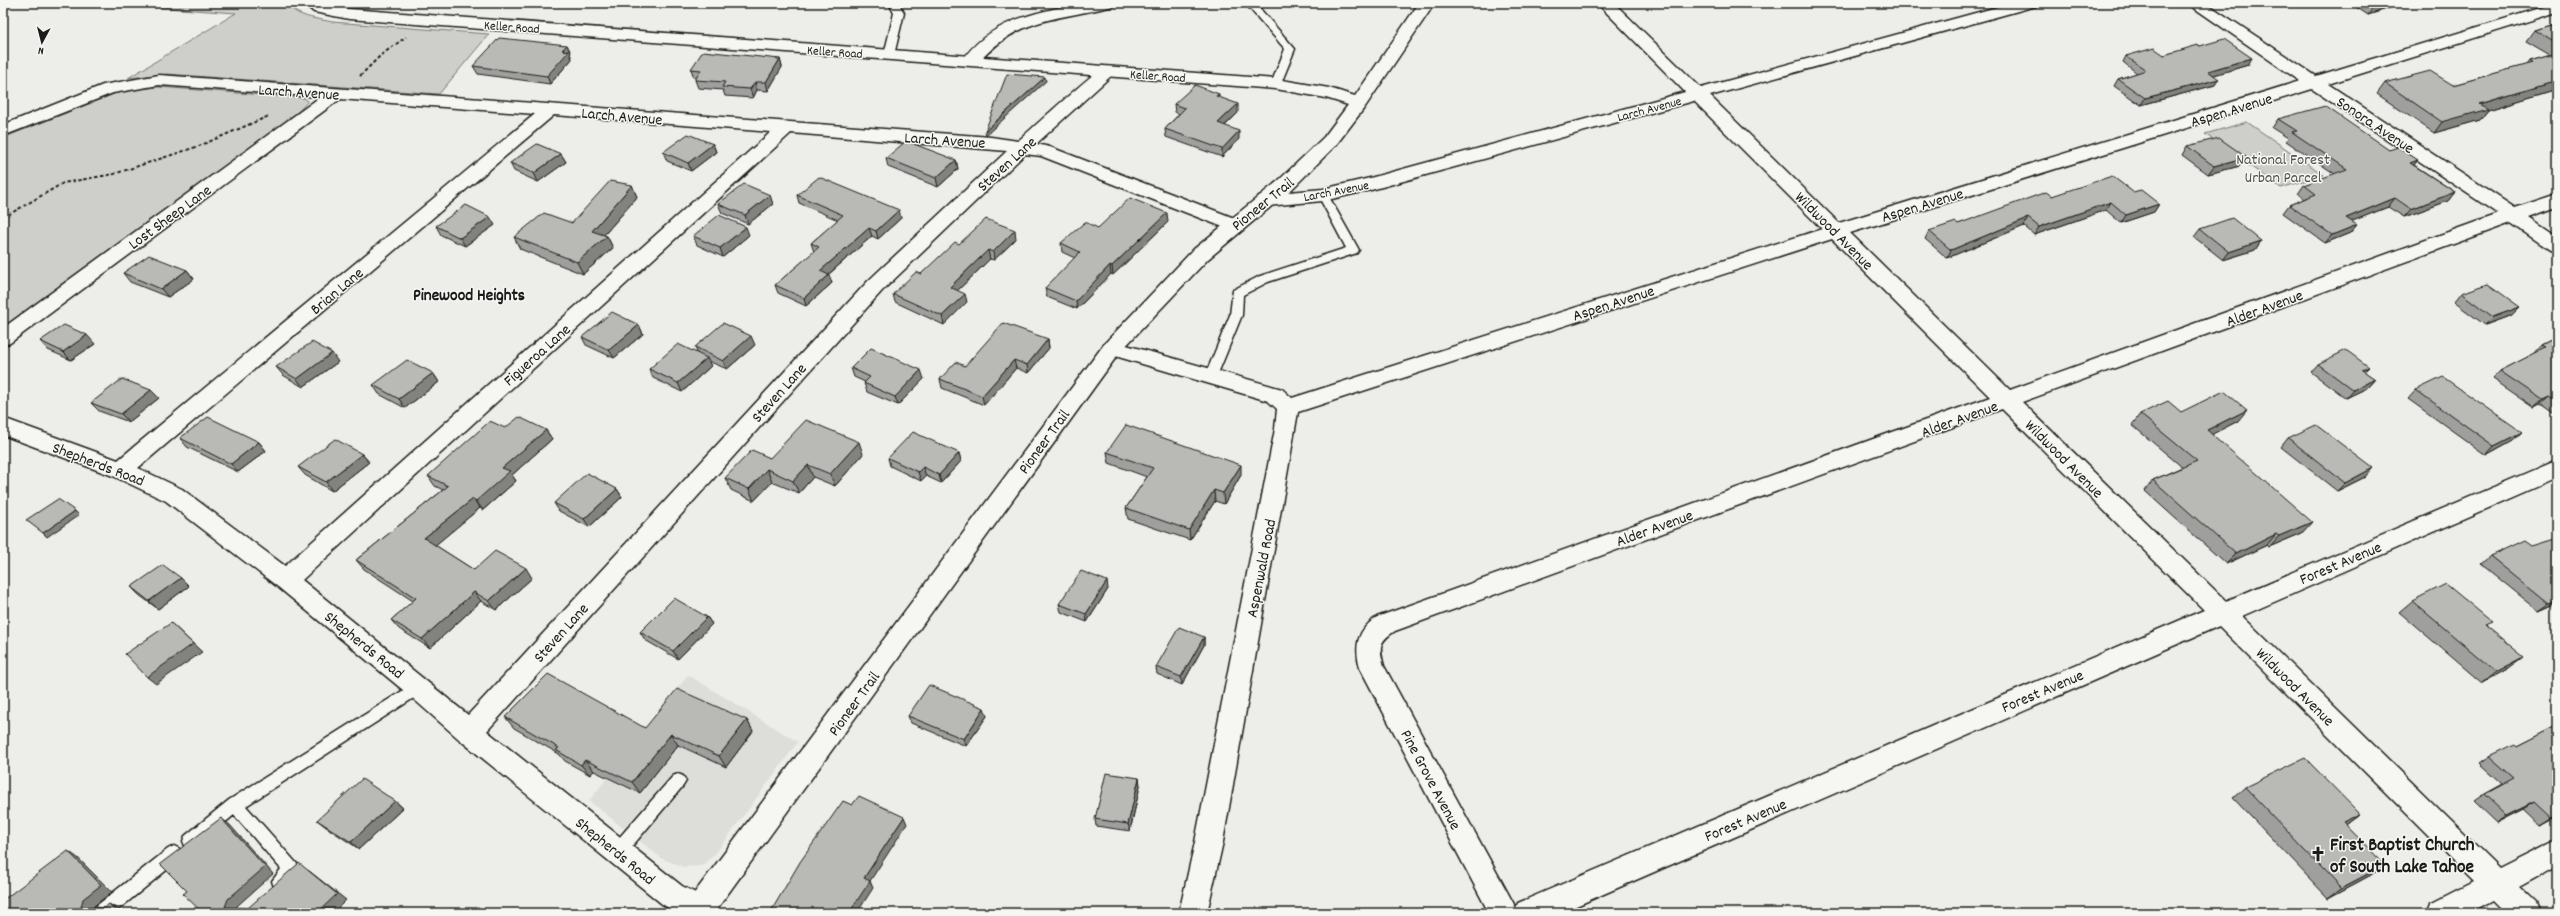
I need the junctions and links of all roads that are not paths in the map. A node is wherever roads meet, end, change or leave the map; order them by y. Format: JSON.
{"nodes":[{"id":1,"x":311,"y":3,"type":"edge"},
{"id":2,"x":894,"y":3,"type":"edge"},
{"id":3,"x":1107,"y":3,"type":"edge"},
{"id":4,"x":1250,"y":3,"type":"edge"},
{"id":5,"x":1427,"y":3,"type":"edge"},
{"id":6,"x":1605,"y":3,"type":"edge"},
{"id":7,"x":2030,"y":3,"type":"edge"},
{"id":8,"x":2195,"y":3,"type":"edge"},
{"id":9,"x":2557,"y":7,"type":"edge"},
{"id":10,"x":889,"y":55,"type":"junction"},
{"id":11,"x":970,"y":61,"type":"junction"},
{"id":12,"x":1105,"y":72,"type":"junction"},
{"id":13,"x":2315,"y":83,"type":"junction"},
{"id":14,"x":1276,"y":84,"type":"junction"},
{"id":15,"x":329,"y":93,"type":"junction"},
{"id":16,"x":1697,"y":94,"type":"junction"},
{"id":17,"x":1359,"y":103,"type":"junction"},
{"id":18,"x":551,"y":109,"type":"junction"},
{"id":19,"x":786,"y":128,"type":"junction"},
{"id":20,"x":3,"y":131,"type":"edge"},
{"id":21,"x":1022,"y":147,"type":"junction"},
{"id":22,"x":1323,"y":195,"type":"junction"},
{"id":23,"x":1266,"y":200,"type":"junction"},
{"id":24,"x":2557,"y":200,"type":"edge"},
{"id":25,"x":2513,"y":216,"type":"junction"},
{"id":26,"x":1235,"y":225,"type":"junction"},
{"id":27,"x":1835,"y":231,"type":"junction"},
{"id":28,"x":2557,"y":245,"type":"edge"},
{"id":29,"x":3,"y":338,"type":"edge"},
{"id":30,"x":1112,"y":348,"type":"junction"},
{"id":31,"x":1211,"y":376,"type":"junction"},
{"id":32,"x":2007,"y":401,"type":"junction"},
{"id":33,"x":1288,"y":407,"type":"junction"},
{"id":34,"x":3,"y":426,"type":"edge"},
{"id":35,"x":2557,"y":469,"type":"edge"},
{"id":36,"x":121,"y":470,"type":"junction"},
{"id":37,"x":286,"y":580,"type":"junction"},
{"id":38,"x":2222,"y":612,"type":"junction"},
{"id":39,"x":1368,"y":642,"type":"joint"},
{"id":40,"x":418,"y":687,"type":"junction"},
{"id":41,"x":469,"y":732,"type":"junction"},
{"id":42,"x":678,"y":781,"type":"dead end"},
{"id":43,"x":235,"y":806,"type":"junction"},
{"id":44,"x":617,"y":852,"type":"junction"},
{"id":45,"x":2557,"y":852,"type":"edge"},
{"id":46,"x":2496,"y":883,"type":"junction"},
{"id":47,"x":266,"y":894,"type":"edge"},
{"id":48,"x":698,"y":912,"type":"edge"},
{"id":49,"x":101,"y":913,"type":"edge"},
{"id":50,"x":1193,"y":913,"type":"edge"},
{"id":51,"x":1504,"y":913,"type":"edge"},
{"id":52,"x":1528,"y":913,"type":"edge"},
{"id":53,"x":2441,"y":913,"type":"edge"},
{"id":54,"x":2526,"y":913,"type":"edge"}],
"edges":[{"from":1,"to":10,"type":"street","name":"Keller Road"},
{"from":2,"to":10,"type":"lane"},
{"from":3,"to":11,"type":"street"},
{"from":4,"to":14,"type":"lane"},
{"from":5,"to":17,"type":"street","name":"Pioneer Trail"},
{"from":6,"to":16,"type":"street","name":"Wildwood Avenue"},
{"from":7,"to":16,"type":"street","name":"Larch Avenue"},
{"from":8,"to":13,"type":"street","name":"Sonora Avenue"},
{"from":9,"to":13,"type":"street","name":"Aspen Avenue"},
{"from":10,"to":11,"type":"street","name":"Keller Road"},
{"from":11,"to":12,"type":"street","name":"Keller Road"},
{"from":12,"to":14,"type":"street","name":"Keller Road"},
{"from":12,"to":21,"type":"street","name":"Steven Lane"},
{"from":13,"to":25,"type":"street","name":"Sonora Avenue"},
{"from":13,"to":27,"type":"street","name":"Aspen Avenue"},
{"from":14,"to":17,"type":"street","name":"Keller Road"},
{"from":15,"to":18,"type":"street","name":"Larch Avenue"},
{"from":15,"to":20,"type":"street","name":"Larch Avenue"},
{"from":15,"to":29,"type":"street","name":"Lost Sheep Lane"},
{"from":16,"to":22,"type":"street","name":"Larch Avenue"},
{"from":16,"to":27,"type":"street","name":"Wildwood Avenue"},
{"from":17,"to":23,"type":"street","name":"Pioneer Trail"},
{"from":18,"to":19,"type":"street","name":"Larch Avenue"},
{"from":18,"to":36,"type":"street","name":"Brian Lane"},
{"from":19,"to":21,"type":"street","name":"Larch Avenue"},
{"from":19,"to":37,"type":"street","name":"Figueroa Lane"},
{"from":21,"to":26,"type":"street","name":"Larch Avenue"},
{"from":21,"to":41,"type":"street","name":"Steven Lane"},
{"from":22,"to":23,"type":"street","name":"Larch Avenue"},
{"from":22,"to":31,"type":"lane"},
{"from":23,"to":26,"type":"street","name":"Pioneer Trail"},
{"from":24,"to":25,"type":"street","name":"Alder Avenue"},
{"from":25,"to":28,"type":"street","name":"Sonora Avenue"},
{"from":25,"to":32,"type":"street","name":"Alder Avenue"},
{"from":26,"to":30,"type":"street","name":"Pioneer Trail"},
{"from":27,"to":32,"type":"street","name":"Wildwood Avenue"},
{"from":27,"to":33,"type":"street","name":"Aspen Avenue"},
{"from":30,"to":31,"type":"street"},
{"from":30,"to":48,"type":"street","name":"Pioneer Trail"},
{"from":31,"to":33,"type":"street"},
{"from":32,"to":38,"type":"street","name":"Wildwood Avenue"},
{"from":32,"to":39,"type":"street","name":"Alder Avenue"},
{"from":33,"to":50,"type":"street","name":"Aspenwald Road"},
{"from":34,"to":36,"type":"street","name":"Shepherds Road"},
{"from":35,"to":38,"type":"street","name":"Forest Avenue"},
{"from":36,"to":37,"type":"street","name":"Shepherds Road"},
{"from":37,"to":40,"type":"street","name":"Shepherds Road"},
{"from":38,"to":46,"type":"street","name":"Wildwood Avenue"},
{"from":38,"to":52,"type":"street","name":"Forest Avenue"},
{"from":39,"to":51,"type":"street","name":"Pine Grove Avenue"},
{"from":40,"to":41,"type":"street","name":"Shepherds Road"},
{"from":40,"to":43,"type":"lane"},
{"from":41,"to":44,"type":"street","name":"Shepherds Road"},
{"from":42,"to":44,"type":"lane"},
{"from":43,"to":47,"type":"lane"},
{"from":43,"to":49,"type":"lane"},
{"from":44,"to":48,"type":"street","name":"Shepherds Road"},
{"from":45,"to":46,"type":"street"},
{"from":46,"to":53,"type":"street"},
{"from":46,"to":54,"type":"street","name":"Wildwood Avenue"}]}
